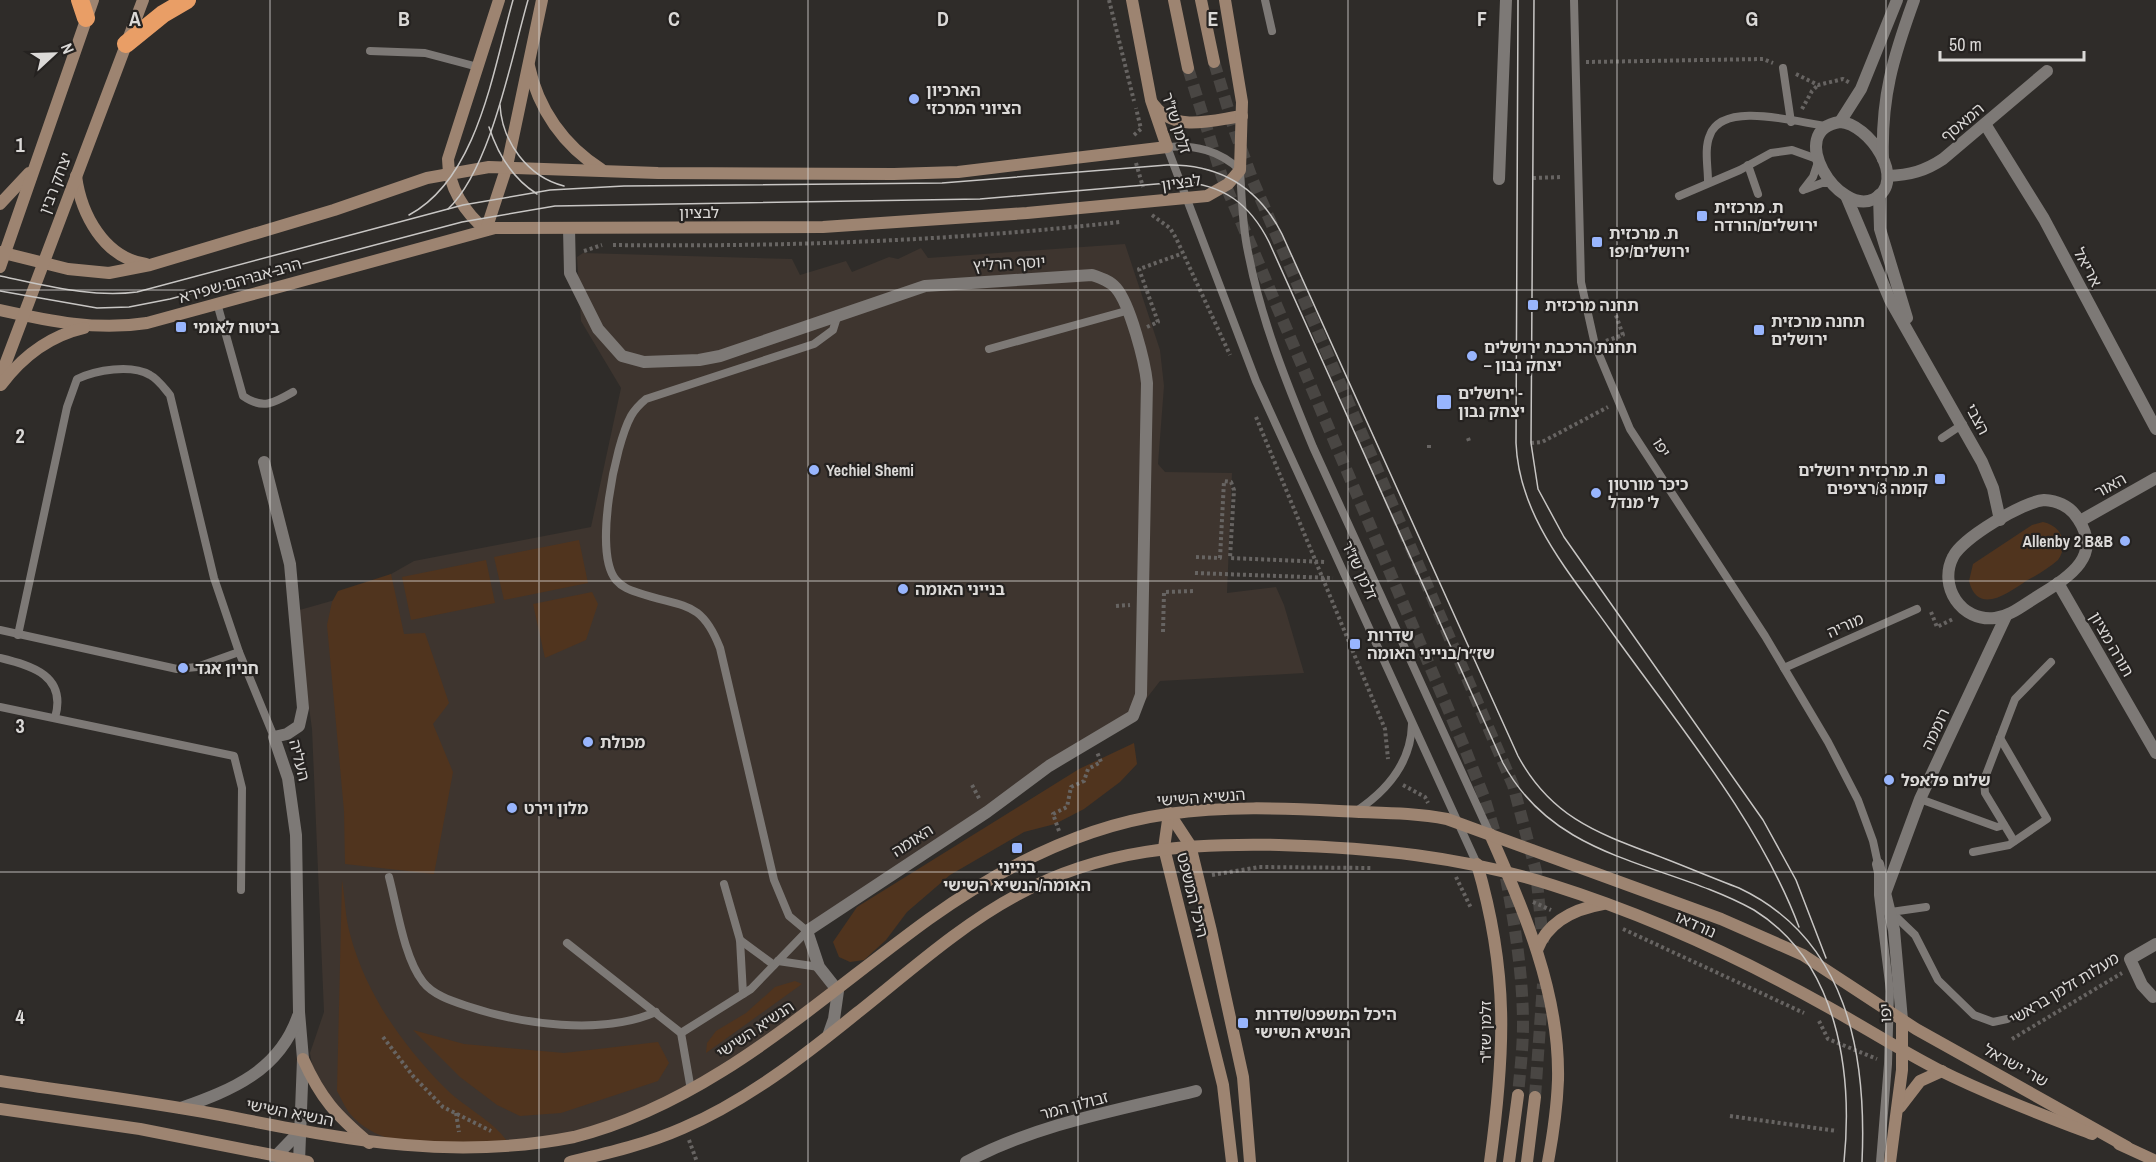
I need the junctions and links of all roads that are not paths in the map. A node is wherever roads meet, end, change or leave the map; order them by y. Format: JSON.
{"nodes":[{"id":1,"x":80,"y":0,"type":"edge"},
{"id":2,"x":93,"y":0,"type":"edge"},
{"id":3,"x":187,"y":0,"type":"edge"},
{"id":4,"x":499,"y":0,"type":"edge"},
{"id":5,"x":542,"y":0,"type":"edge"},
{"id":6,"x":1132,"y":0,"type":"edge"},
{"id":7,"x":1174,"y":0,"type":"edge"},
{"id":8,"x":1201,"y":0,"type":"edge"},
{"id":9,"x":1226,"y":0,"type":"edge"},
{"id":10,"x":1265,"y":0,"type":"edge"},
{"id":11,"x":1506,"y":0,"type":"edge"},
{"id":12,"x":1574,"y":0,"type":"edge"},
{"id":13,"x":1897,"y":0,"type":"edge"},
{"id":14,"x":1914,"y":0,"type":"edge"},
{"id":15,"x":143,"y":1,"type":"edge"},
{"id":16,"x":86,"y":18,"type":"junction"},
{"id":17,"x":1272,"y":31,"type":"dead end"},
{"id":18,"x":126,"y":44,"type":"junction"},
{"id":19,"x":370,"y":51,"type":"dead end"},
{"id":20,"x":529,"y":62,"type":"junction"},
{"id":21,"x":1214,"y":62,"type":"tunnel mouth"},
{"id":22,"x":478,"y":67,"type":"junction"},
{"id":23,"x":1188,"y":68,"type":"tunnel mouth"},
{"id":24,"x":1783,"y":68,"type":"road end"},
{"id":25,"x":2047,"y":71,"type":"dead end"},
{"id":26,"x":1151,"y":100,"type":"junction"},
{"id":27,"x":1242,"y":116,"type":"junction"},
{"id":28,"x":1793,"y":122,"type":"junction"},
{"id":29,"x":1840,"y":122,"type":"junction"},
{"id":30,"x":1985,"y":124,"type":"junction"},
{"id":31,"x":1827,"y":126,"type":"junction"},
{"id":32,"x":1167,"y":147,"type":"junction"},
{"id":33,"x":1883,"y":159,"type":"junction"},
{"id":34,"x":1817,"y":160,"type":"junction"},
{"id":35,"x":35,"y":165,"type":"junction"},
{"id":36,"x":1748,"y":165,"type":"junction"},
{"id":37,"x":507,"y":166,"type":"junction"},
{"id":38,"x":604,"y":170,"type":"junction"},
{"id":39,"x":1240,"y":170,"type":"junction"},
{"id":40,"x":449,"y":173,"type":"junction"},
{"id":41,"x":76,"y":175,"type":"junction"},
{"id":42,"x":1888,"y":176,"type":"junction"},
{"id":43,"x":1498,"y":179,"type":"dead end"},
{"id":44,"x":1708,"y":181,"type":"junction"},
{"id":45,"x":1833,"y":183,"type":"junction"},
{"id":46,"x":1758,"y":194,"type":"dead end"},
{"id":47,"x":1879,"y":195,"type":"junction"},
{"id":48,"x":1679,"y":196,"type":"dead end"},
{"id":49,"x":1847,"y":198,"type":"junction"},
{"id":50,"x":1187,"y":200,"type":"junction"},
{"id":51,"x":0,"y":204,"type":"edge"},
{"id":52,"x":569,"y":228,"type":"junction"},
{"id":53,"x":486,"y":230,"type":"junction"},
{"id":54,"x":2,"y":252,"type":"edge"},
{"id":55,"x":43,"y":262,"type":"junction"},
{"id":56,"x":150,"y":265,"type":"junction"},
{"id":57,"x":0,"y":267,"type":"edge"},
{"id":58,"x":217,"y":303,"type":"junction"},
{"id":59,"x":0,"y":310,"type":"edge"},
{"id":60,"x":1126,"y":311,"type":"junction"},
{"id":61,"x":838,"y":314,"type":"junction"},
{"id":62,"x":24,"y":315,"type":"junction"},
{"id":63,"x":91,"y":327,"type":"junction"},
{"id":64,"x":1914,"y":339,"type":"junction"},
{"id":65,"x":989,"y":349,"type":"dead end"},
{"id":66,"x":0,"y":378,"type":"edge"},
{"id":67,"x":0,"y":386,"type":"edge"},
{"id":68,"x":293,"y":392,"type":"dead end"},
{"id":69,"x":1963,"y":424,"type":"junction"},
{"id":70,"x":2156,"y":429,"type":"edge"},
{"id":71,"x":1942,"y":438,"type":"dead end"},
{"id":72,"x":264,"y":462,"type":"dead end"},
{"id":73,"x":2156,"y":478,"type":"edge"},
{"id":74,"x":2000,"y":520,"type":"junction"},
{"id":75,"x":2080,"y":521,"type":"junction"},
{"id":76,"x":2058,"y":583,"type":"junction"},
{"id":77,"x":1917,"y":609,"type":"dead end"},
{"id":78,"x":2006,"y":616,"type":"junction"},
{"id":79,"x":0,"y":630,"type":"edge"},
{"id":80,"x":18,"y":635,"type":"junction"},
{"id":81,"x":239,"y":652,"type":"junction"},
{"id":82,"x":0,"y":658,"type":"edge"},
{"id":83,"x":2050,"y":662,"type":"dead end"},
{"id":84,"x":1784,"y":668,"type":"junction"},
{"id":85,"x":0,"y":707,"type":"edge"},
{"id":86,"x":1133,"y":716,"type":"joint"},
{"id":87,"x":55,"y":718,"type":"junction"},
{"id":88,"x":1412,"y":720,"type":"junction"},
{"id":89,"x":274,"y":737,"type":"junction"},
{"id":90,"x":2000,"y":738,"type":"junction"},
{"id":91,"x":2156,"y":753,"type":"edge"},
{"id":92,"x":1920,"y":799,"type":"junction"},
{"id":93,"x":1355,"y":812,"type":"junction"},
{"id":94,"x":1169,"y":813,"type":"junction"},
{"id":95,"x":1459,"y":823,"type":"junction"},
{"id":96,"x":2004,"y":825,"type":"junction"},
{"id":97,"x":1490,"y":834,"type":"junction"},
{"id":98,"x":2014,"y":841,"type":"junction"},
{"id":99,"x":1190,"y":845,"type":"junction"},
{"id":100,"x":1164,"y":848,"type":"junction"},
{"id":101,"x":1973,"y":852,"type":"dead end"},
{"id":102,"x":1477,"y":864,"type":"junction"},
{"id":103,"x":1878,"y":864,"type":"junction"},
{"id":104,"x":1507,"y":872,"type":"junction"},
{"id":105,"x":389,"y":877,"type":"dead end"},
{"id":106,"x":724,"y":884,"type":"dead end"},
{"id":107,"x":242,"y":890,"type":"dead end"},
{"id":108,"x":1886,"y":891,"type":"junction"},
{"id":109,"x":1605,"y":904,"type":"junction"},
{"id":110,"x":1926,"y":907,"type":"dead end"},
{"id":111,"x":1891,"y":912,"type":"junction"},
{"id":112,"x":807,"y":930,"type":"junction"},
{"id":113,"x":740,"y":940,"type":"junction"},
{"id":114,"x":567,"y":943,"type":"dead end"},
{"id":115,"x":2156,"y":944,"type":"edge"},
{"id":116,"x":1537,"y":951,"type":"junction"},
{"id":117,"x":776,"y":963,"type":"junction"},
{"id":118,"x":819,"y":967,"type":"junction"},
{"id":119,"x":837,"y":991,"type":"junction"},
{"id":120,"x":743,"y":994,"type":"junction"},
{"id":121,"x":2153,"y":997,"type":"dead end"},
{"id":122,"x":299,"y":1012,"type":"junction"},
{"id":123,"x":656,"y":1012,"type":"junction"},
{"id":124,"x":1890,"y":1012,"type":"junction"},
{"id":125,"x":2007,"y":1019,"type":"dead end"},
{"id":126,"x":1902,"y":1020,"type":"junction"},
{"id":127,"x":681,"y":1033,"type":"junction"},
{"id":128,"x":828,"y":1036,"type":"junction"},
{"id":129,"x":1889,"y":1043,"type":"junction"},
{"id":130,"x":1902,"y":1050,"type":"junction"},
{"id":131,"x":303,"y":1059,"type":"junction"},
{"id":132,"x":1942,"y":1071,"type":"junction"},
{"id":133,"x":0,"y":1081,"type":"edge"},
{"id":134,"x":691,"y":1090,"type":"junction"},
{"id":135,"x":1196,"y":1091,"type":"dead end"},
{"id":136,"x":1518,"y":1095,"type":"tunnel mouth"},
{"id":137,"x":1535,"y":1097,"type":"tunnel mouth"},
{"id":138,"x":181,"y":1108,"type":"junction"},
{"id":139,"x":0,"y":1109,"type":"edge"},
{"id":140,"x":1898,"y":1111,"type":"junction"},
{"id":141,"x":301,"y":1130,"type":"junction"},
{"id":142,"x":370,"y":1144,"type":"junction"},
{"id":143,"x":2127,"y":1147,"type":"junction"},
{"id":144,"x":276,"y":1159,"type":"edge"},
{"id":145,"x":2156,"y":1161,"type":"edge"},
{"id":146,"x":302,"y":1162,"type":"edge"},
{"id":147,"x":570,"y":1162,"type":"edge"},
{"id":148,"x":966,"y":1162,"type":"edge"},
{"id":149,"x":1232,"y":1162,"type":"edge"},
{"id":150,"x":1250,"y":1162,"type":"edge"},
{"id":151,"x":1490,"y":1162,"type":"edge"},
{"id":152,"x":1509,"y":1162,"type":"edge"},
{"id":153,"x":1527,"y":1162,"type":"edge"},
{"id":154,"x":1548,"y":1162,"type":"edge"},
{"id":155,"x":1880,"y":1162,"type":"edge"},
{"id":156,"x":1890,"y":1162,"type":"edge"}],
"edges":[{"from":1,"to":16,"type":"highway"},
{"from":2,"to":16,"type":"street","name":"יצחק רבין"},
{"from":3,"to":18,"type":"highway"},
{"from":4,"to":22,"type":"street"},
{"from":5,"to":20,"type":"street"},
{"from":6,"to":26,"type":"street","name":"זלמן שז\"ר"},
{"from":7,"to":23,"type":"street"},
{"from":8,"to":21,"type":"street"},
{"from":9,"to":27,"type":"street","name":"זלמן שז\"ר"},
{"from":10,"to":17,"type":"lane"},
{"from":11,"to":43,"type":"street"},
{"from":12,"to":84,"type":"lane","name":"יפו"},
{"from":13,"to":29,"type":"street"},
{"from":14,"to":33,"type":"street"},
{"from":15,"to":18,"type":"street","name":"יצחק רבין"},
{"from":16,"to":35,"type":"street","name":"יצחק רבין"},
{"from":18,"to":41,"type":"street","name":"יצחק רבין"},
{"from":19,"to":22,"type":"lane"},
{"from":20,"to":37,"type":"street"},
{"from":20,"to":38,"type":"street"},
{"from":22,"to":40,"type":"street"},
{"from":24,"to":28,"type":"lane"},
{"from":25,"to":30,"type":"street","name":"המאסף"},
{"from":26,"to":27,"type":"street"},
{"from":26,"to":32,"type":"street","name":"זלמן שז\"ר"},
{"from":27,"to":39,"type":"street","name":"זלמן שז\"ר"},
{"from":28,"to":31,"type":"lane"},
{"from":28,"to":44,"type":"lane"},
{"from":29,"to":31,"type":"street"},
{"from":29,"to":33,"type":"street"},
{"from":30,"to":42,"type":"street","name":"המאסף"},
{"from":30,"to":70,"type":"street","name":"אריאל"},
{"from":31,"to":34,"type":"street"},
{"from":32,"to":38,"type":"street","name":"לבציון"},
{"from":32,"to":39,"type":"lane","name":"לבציון"},
{"from":32,"to":50,"type":"lane","name":"זלמן שז\"ר"},
{"from":33,"to":42,"type":"street"},
{"from":34,"to":36,"type":"lane"},
{"from":34,"to":45,"type":"street"},
{"from":34,"to":45,"type":"lane"},
{"from":35,"to":51,"type":"street"},
{"from":35,"to":54,"type":"street","name":"יצחק רבין"},
{"from":36,"to":44,"type":"lane"},
{"from":36,"to":46,"type":"lane"},
{"from":37,"to":38,"type":"street","name":"לבציון"},
{"from":37,"to":40,"type":"street"},
{"from":37,"to":53,"type":"street"},
{"from":39,"to":50,"type":"street","name":"לבציון"},
{"from":39,"to":97,"type":"lane","name":"זלמן שז\"ר"},
{"from":40,"to":53,"type":"street"},
{"from":40,"to":56,"type":"street"},
{"from":41,"to":55,"type":"street","name":"יצחק רבין"},
{"from":41,"to":56,"type":"street"},
{"from":42,"to":47,"type":"street"},
{"from":44,"to":48,"type":"lane"},
{"from":45,"to":49,"type":"street"},
{"from":47,"to":49,"type":"street"},
{"from":47,"to":64,"type":"street","name":"הצבי"},
{"from":49,"to":64,"type":"street","name":"הצבי"},
{"from":50,"to":52,"type":"street","name":"לבציון"},
{"from":50,"to":88,"type":"lane","name":"זלמן שז\"ר"},
{"from":52,"to":53,"type":"street","name":"לבציון"},
{"from":52,"to":61,"type":"street","name":"יוסף הרליץ"},
{"from":53,"to":58,"type":"street","name":"הרב אברהם שפירא"},
{"from":54,"to":55,"type":"street"},
{"from":54,"to":57,"type":"street","name":"יצחק רבין"},
{"from":55,"to":56,"type":"street"},
{"from":55,"to":62,"type":"street","name":"יצחק רבין"},
{"from":58,"to":63,"type":"street","name":"הרב אברהם שפירא"},
{"from":58,"to":68,"type":"lane"},
{"from":59,"to":62,"type":"street","name":"הרב אברהם שפירא"},
{"from":60,"to":61,"type":"street","name":"יוסף הרליץ"},
{"from":60,"to":65,"type":"lane"},
{"from":60,"to":86,"type":"street","name":"יוסף הרליץ"},
{"from":61,"to":112,"type":"lane"},
{"from":62,"to":63,"type":"street","name":"הרב אברהם שפירא"},
{"from":62,"to":66,"type":"street","name":"יצחק רבין"},
{"from":63,"to":67,"type":"street"},
{"from":64,"to":69,"type":"street","name":"הצבי"},
{"from":69,"to":71,"type":"lane"},
{"from":69,"to":74,"type":"street","name":"הצבי"},
{"from":72,"to":89,"type":"street","name":"העליה"},
{"from":73,"to":75,"type":"street","name":"האור"},
{"from":74,"to":75,"type":"street"},
{"from":74,"to":78,"type":"street"},
{"from":75,"to":76,"type":"street"},
{"from":76,"to":78,"type":"street"},
{"from":76,"to":91,"type":"street","name":"תורה מציון"},
{"from":77,"to":84,"type":"lane","name":"מוריה"},
{"from":78,"to":92,"type":"street","name":"רוממה"},
{"from":79,"to":80,"type":"lane"},
{"from":80,"to":81,"type":"lane"},
{"from":80,"to":81,"type":"lane"},
{"from":81,"to":89,"type":"lane"},
{"from":82,"to":87,"type":"lane"},
{"from":83,"to":90,"type":"lane"},
{"from":84,"to":103,"type":"lane","name":"יפו"},
{"from":85,"to":87,"type":"lane"},
{"from":86,"to":112,"type":"street","name":"האומה"},
{"from":87,"to":107,"type":"lane"},
{"from":88,"to":93,"type":"lane"},
{"from":88,"to":95,"type":"lane","name":"זלמן שז\"ר"},
{"from":89,"to":122,"type":"street","name":"העליה"},
{"from":90,"to":96,"type":"lane"},
{"from":90,"to":98,"type":"lane"},
{"from":92,"to":96,"type":"lane"},
{"from":92,"to":108,"type":"street","name":"רוממה"},
{"from":93,"to":94,"type":"street","name":"הנשיא השישי"},
{"from":93,"to":95,"type":"street","name":"הנשיא השישי"},
{"from":94,"to":99,"type":"street","name":"היכל המשפט"},
{"from":94,"to":100,"type":"street","name":"היכל המשפט"},
{"from":94,"to":119,"type":"street","name":"הנשיא השישי"},
{"from":95,"to":97,"type":"street","name":"הנשיא השישי"},
{"from":95,"to":102,"type":"lane","name":"זלמן שז\"ר"},
{"from":96,"to":98,"type":"lane"},
{"from":97,"to":104,"type":"street","name":"זלמן שז\"ר"},
{"from":97,"to":124,"type":"street","name":"נורדאו"},
{"from":98,"to":101,"type":"lane"},
{"from":99,"to":100,"type":"street"},
{"from":99,"to":102,"type":"street"},
{"from":99,"to":150,"type":"street","name":"היכל המשפט"},
{"from":100,"to":128,"type":"street"},
{"from":100,"to":149,"type":"street","name":"היכל המשפט"},
{"from":102,"to":104,"type":"street","name":"נורדאו"},
{"from":102,"to":151,"type":"street","name":"זלמן שז\"ר"},
{"from":103,"to":108,"type":"street","name":"יפו"},
{"from":103,"to":124,"type":"lane","name":"יפו"},
{"from":104,"to":109,"type":"street","name":"נורדאו"},
{"from":104,"to":116,"type":"street","name":"זלמן שז\"ר"},
{"from":105,"to":123,"type":"lane"},
{"from":106,"to":113,"type":"lane"},
{"from":108,"to":111,"type":"street","name":"יפו"},
{"from":109,"to":116,"type":"street"},
{"from":109,"to":129,"type":"street","name":"נורדאו"},
{"from":110,"to":111,"type":"lane"},
{"from":111,"to":125,"type":"lane"},
{"from":111,"to":126,"type":"street","name":"יפו"},
{"from":112,"to":117,"type":"lane"},
{"from":112,"to":118,"type":"street"},
{"from":113,"to":117,"type":"lane"},
{"from":113,"to":120,"type":"lane"},
{"from":114,"to":123,"type":"lane"},
{"from":115,"to":121,"type":"street","name":"מעלות זלמן בראשי"},
{"from":116,"to":154,"type":"street","name":"זלמן שז\"ר"},
{"from":117,"to":118,"type":"lane"},
{"from":117,"to":120,"type":"lane"},
{"from":118,"to":119,"type":"street"},
{"from":119,"to":128,"type":"street"},
{"from":119,"to":134,"type":"street","name":"הנשיא השישי"},
{"from":120,"to":127,"type":"lane"},
{"from":122,"to":131,"type":"street","name":"העליה"},
{"from":122,"to":138,"type":"street","name":"העליה"},
{"from":123,"to":127,"type":"lane"},
{"from":124,"to":126,"type":"street","name":"שרי ישראל"},
{"from":124,"to":129,"type":"lane","name":"יפו"},
{"from":126,"to":130,"type":"street","name":"יפו"},
{"from":126,"to":143,"type":"street","name":"שרי ישראל"},
{"from":127,"to":134,"type":"lane"},
{"from":128,"to":147,"type":"street"},
{"from":129,"to":130,"type":"street","name":"שרי ישראל"},
{"from":129,"to":155,"type":"lane","name":"יפו"},
{"from":130,"to":132,"type":"street","name":"שרי ישראל"},
{"from":130,"to":140,"type":"street","name":"יפו"},
{"from":131,"to":141,"type":"street","name":"העליה"},
{"from":131,"to":142,"type":"street"},
{"from":132,"to":140,"type":"street"},
{"from":132,"to":143,"type":"street","name":"שרי ישראל"},
{"from":133,"to":138,"type":"street","name":"הנשיא השישי"},
{"from":134,"to":142,"type":"street","name":"הנשיא השישי"},
{"from":135,"to":148,"type":"street","name":"זבולון המר"},
{"from":136,"to":152,"type":"street"},
{"from":137,"to":153,"type":"street"},
{"from":138,"to":141,"type":"street","name":"הנשיא השישי"},
{"from":139,"to":144,"type":"street"},
{"from":140,"to":156,"type":"street","name":"יפו"},
{"from":141,"to":142,"type":"street","name":"הנשיא השישי"},
{"from":141,"to":144,"type":"street"},
{"from":141,"to":146,"type":"street","name":"העליה"},
{"from":143,"to":145,"type":"street","name":"שרי ישראל"},
{"from":144,"to":146,"type":"street"}]}
